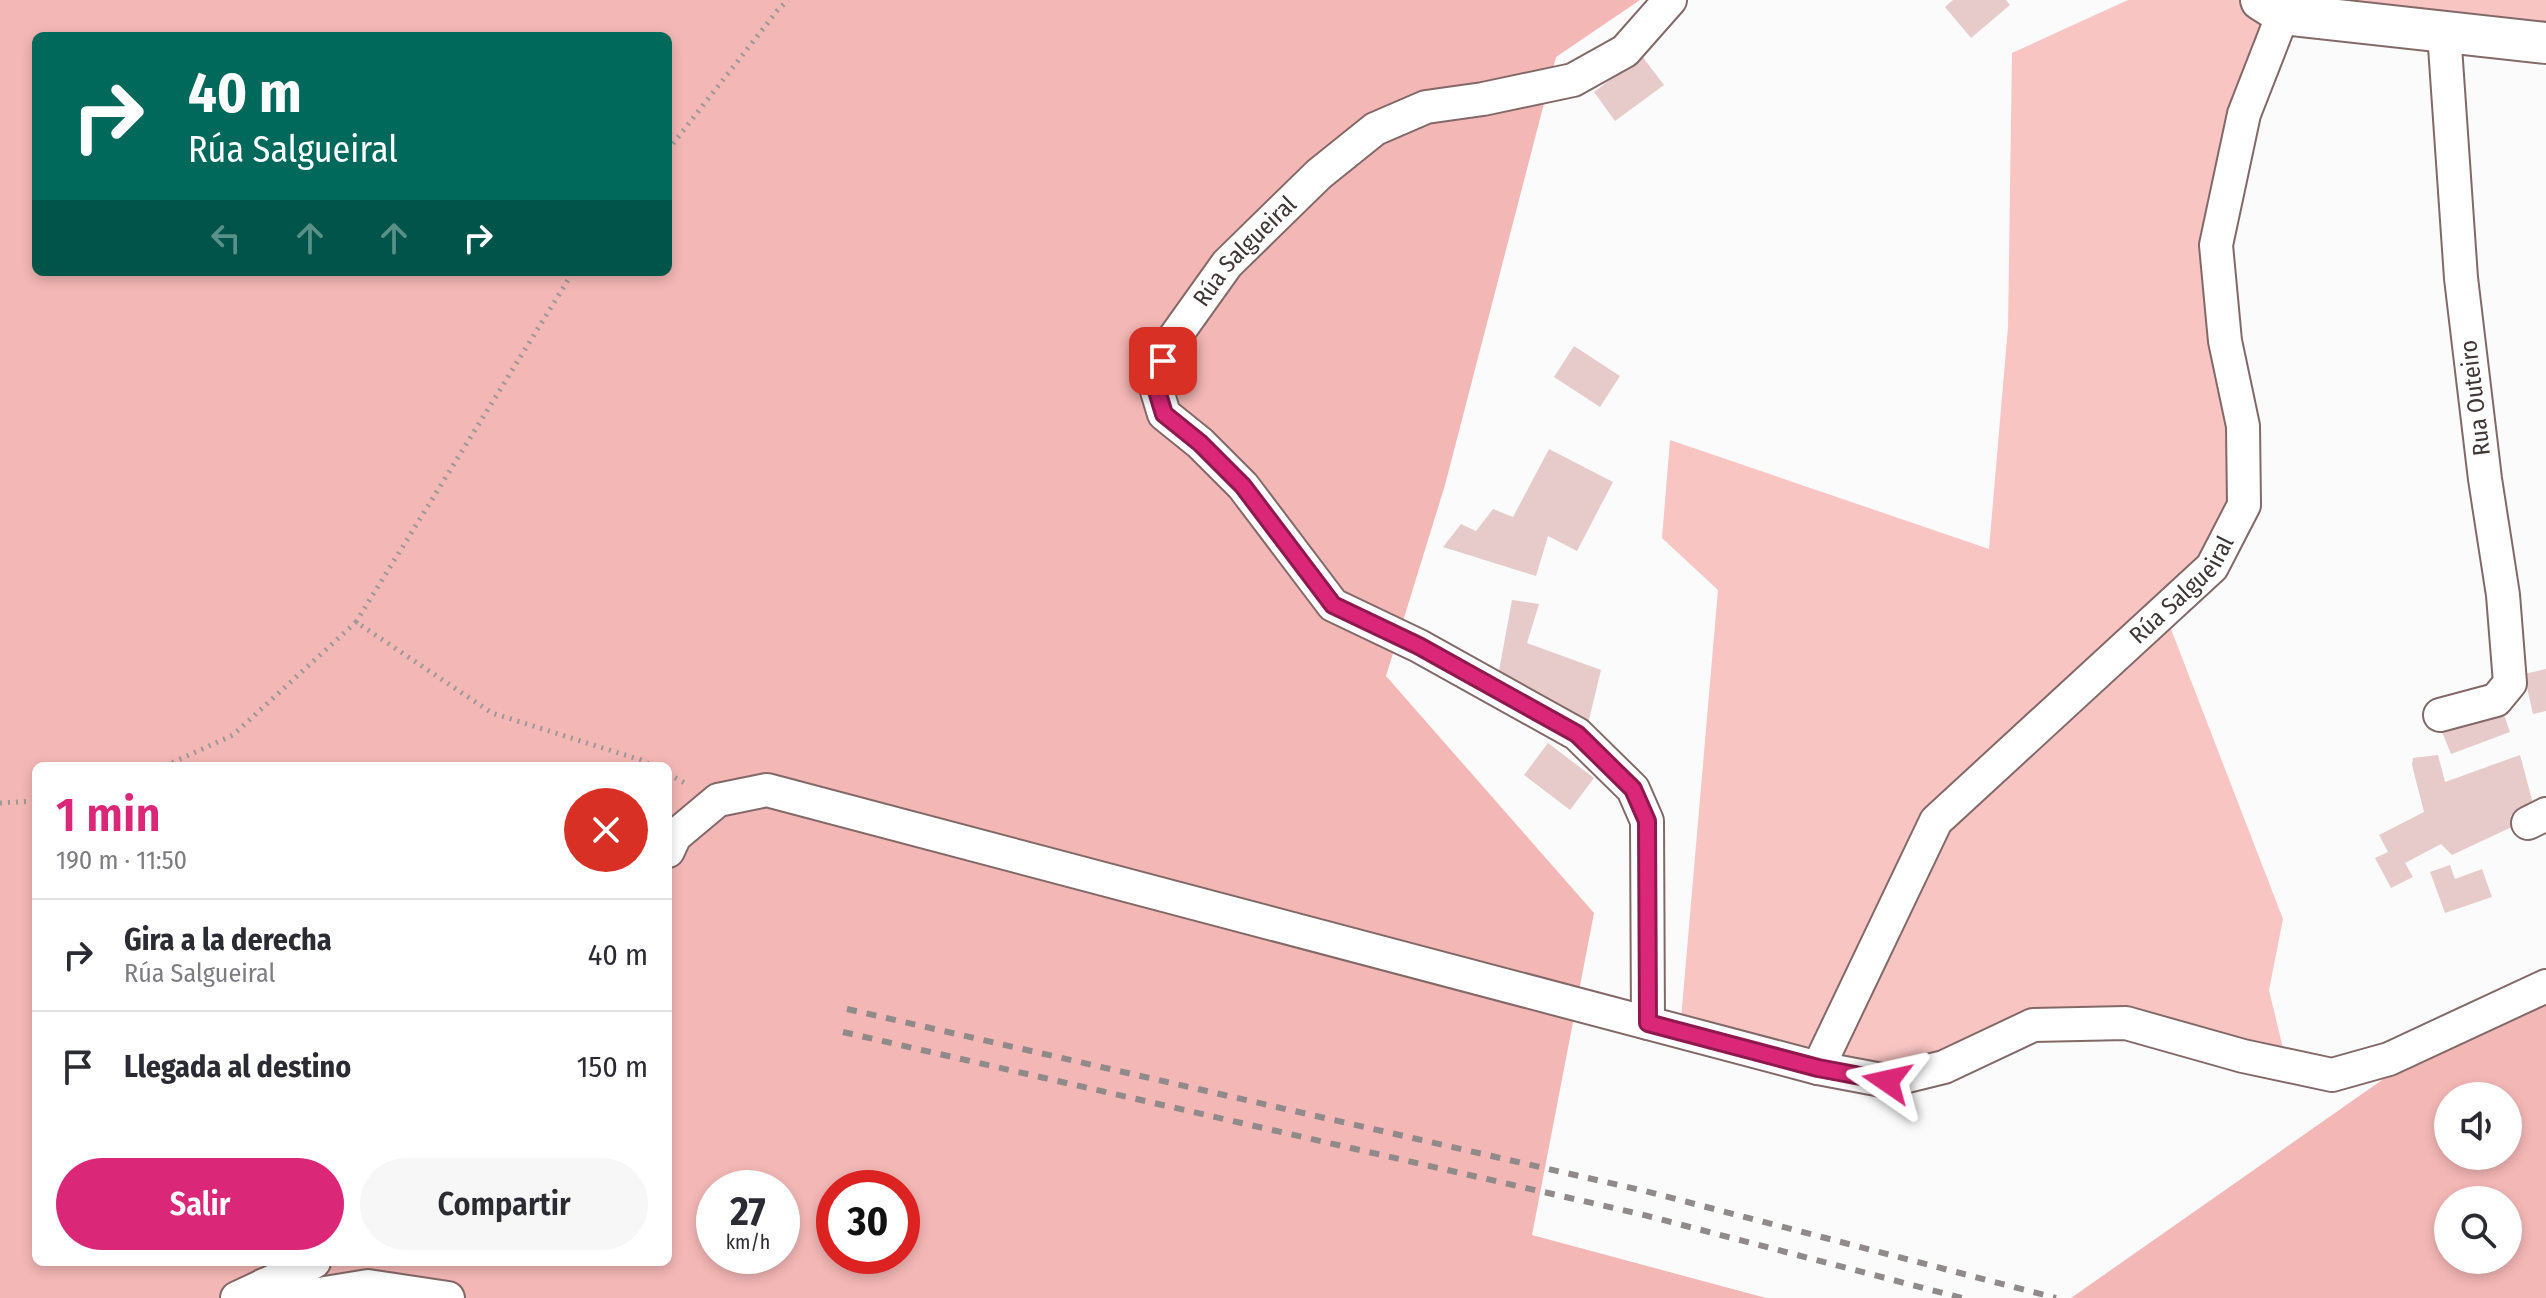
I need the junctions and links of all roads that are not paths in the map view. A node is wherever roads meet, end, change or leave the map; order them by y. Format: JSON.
{"nodes":[{"id":1,"x":1670,"y":0,"type":"edge"},
{"id":2,"x":2272,"y":7,"type":"edge"},
{"id":3,"x":2444,"y":32,"type":"junction"},
{"id":4,"x":2546,"y":43,"type":"edge"},
{"id":5,"x":2440,"y":715,"type":"dead end"},
{"id":6,"x":672,"y":842,"type":"edge"},
{"id":7,"x":2546,"y":986,"type":"edge"},
{"id":8,"x":1648,"y":1023,"type":"junction"},
{"id":9,"x":1818,"y":1068,"type":"junction"},
{"id":10,"x":306,"y":1266,"type":"edge"},
{"id":11,"x":251,"y":1292,"type":"edge"},
{"id":12,"x":448,"y":1298,"type":"edge"}],
"edges":[{"from":1,"to":8,"type":"street","name":"Rúa Salgueiral"},
{"from":2,"to":3,"type":"street","name":"Rúa Salgueiral"},
{"from":2,"to":9,"type":"street","name":"Rúa Salgueiral"},
{"from":3,"to":4,"type":"street","name":"Rúa Salgueiral"},
{"from":3,"to":5,"type":"street","name":"Rua Outeiro"},
{"from":6,"to":8,"type":"street"},
{"from":7,"to":9,"type":"street"},
{"from":8,"to":9,"type":"street"},
{"from":10,"to":11,"type":"street"},
{"from":11,"to":12,"type":"street"}]}
